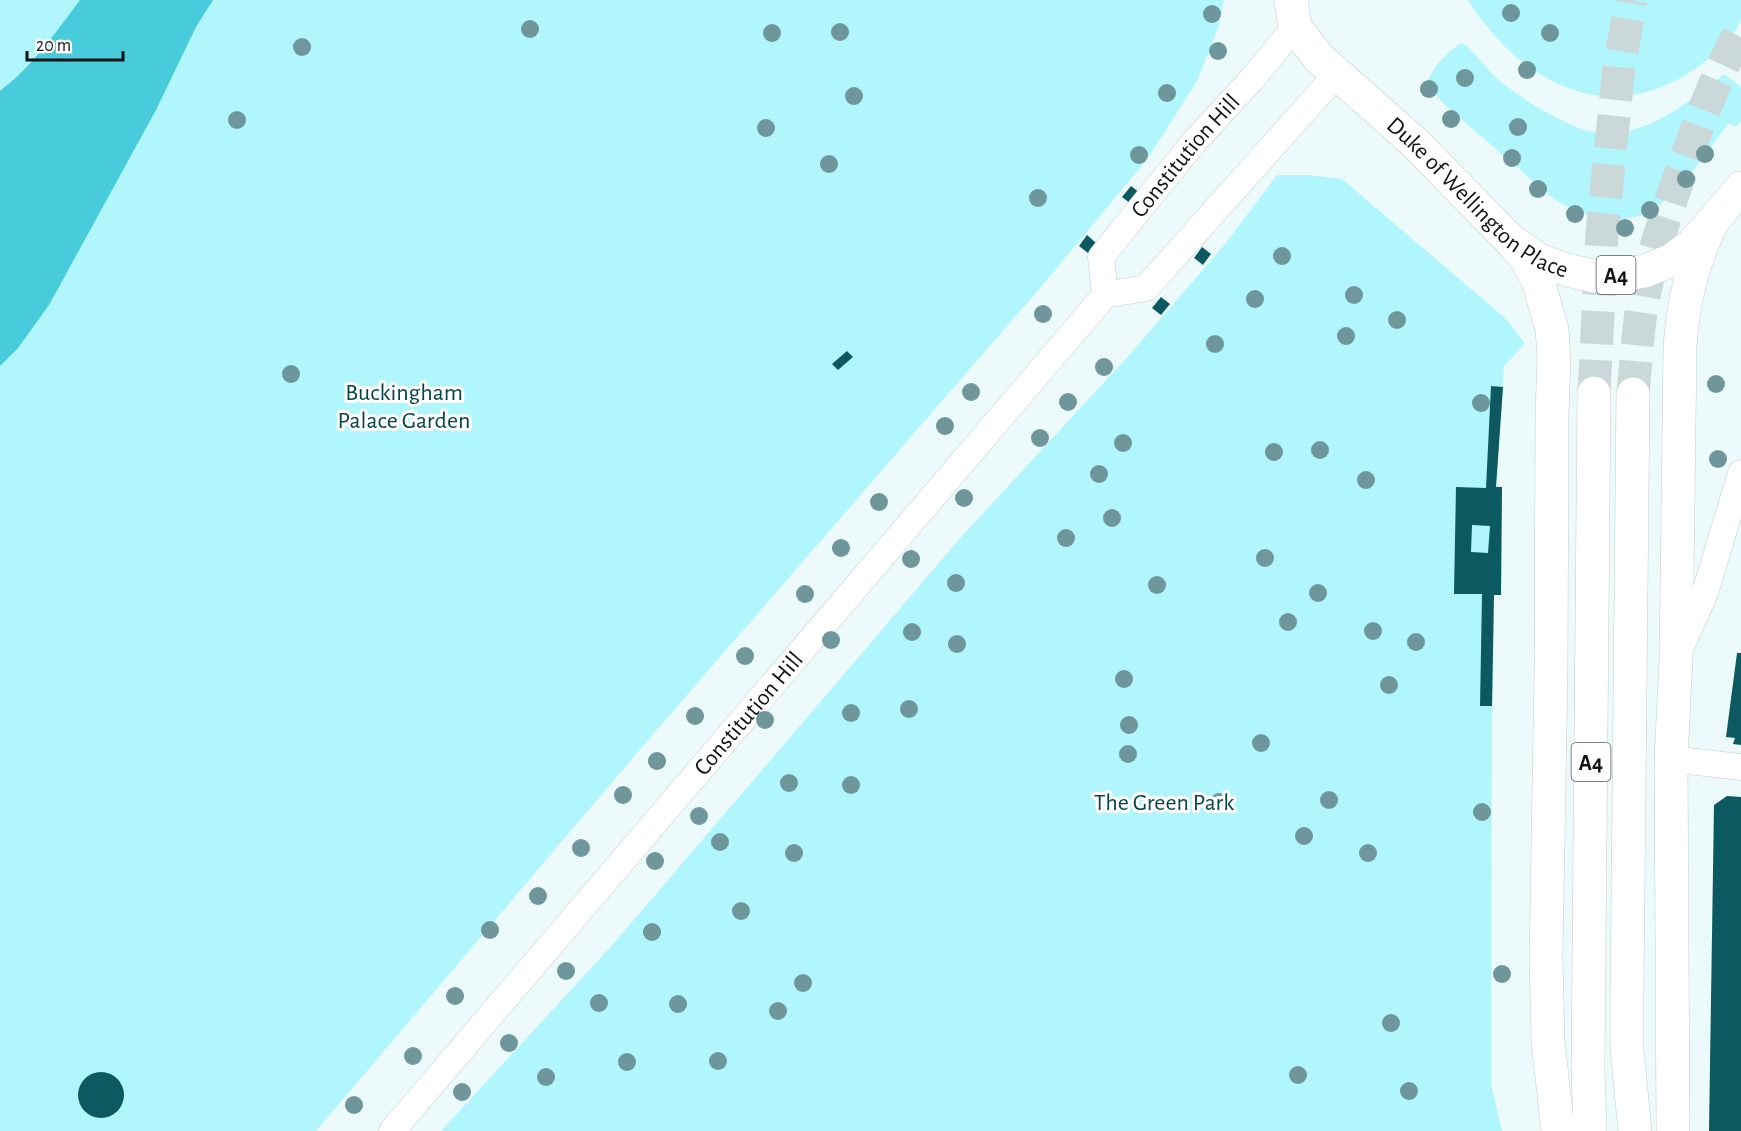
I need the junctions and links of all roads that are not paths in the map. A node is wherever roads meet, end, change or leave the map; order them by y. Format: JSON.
{"nodes":[{"id":1,"x":1293,"y":14,"type":"edge"},
{"id":2,"x":1336,"y":75,"type":"junction"},
{"id":3,"x":1741,"y":188,"type":"edge"},
{"id":4,"x":1712,"y":223,"type":"junction"},
{"id":5,"x":1511,"y":241,"type":"junction"},
{"id":6,"x":1105,"y":295,"type":"junction"},
{"id":7,"x":1594,"y":393,"type":"tunnel mouth"},
{"id":8,"x":1633,"y":394,"type":"tunnel mouth"},
{"id":9,"x":1741,"y":473,"type":"edge"},
{"id":10,"x":1676,"y":659,"type":"junction"},
{"id":11,"x":1671,"y":759,"type":"junction"},
{"id":12,"x":1741,"y":767,"type":"edge"},
{"id":13,"x":392,"y":1131,"type":"edge"},
{"id":14,"x":1558,"y":1131,"type":"edge"},
{"id":15,"x":1590,"y":1131,"type":"edge"},
{"id":16,"x":1635,"y":1131,"type":"edge"},
{"id":17,"x":1673,"y":1131,"type":"edge"}],
"edges":[{"from":1,"to":2,"type":"main road","name":"Duke of Wellington Place","number":"A4"},
{"from":1,"to":6,"type":"street","name":"Constitution Hill"},
{"from":2,"to":5,"type":"main road","name":"Duke of Wellington Place","number":"A4"},
{"from":2,"to":6,"type":"street"},
{"from":3,"to":4,"type":"main road","number":"A4"},
{"from":4,"to":5,"type":"main road","name":"Duke of Wellington Place","number":"A4"},
{"from":4,"to":10,"type":"main road","number":"A4"},
{"from":5,"to":14,"type":"main road","number":"A4"},
{"from":6,"to":13,"type":"street","name":"Constitution Hill"},
{"from":7,"to":15,"type":"main road","number":"A4"},
{"from":8,"to":16,"type":"main road","number":"A4"},
{"from":9,"to":10,"type":"street"},
{"from":10,"to":11,"type":"main road","number":"A4"},
{"from":11,"to":12,"type":"street"},
{"from":11,"to":17,"type":"main road","number":"A4"}]}
